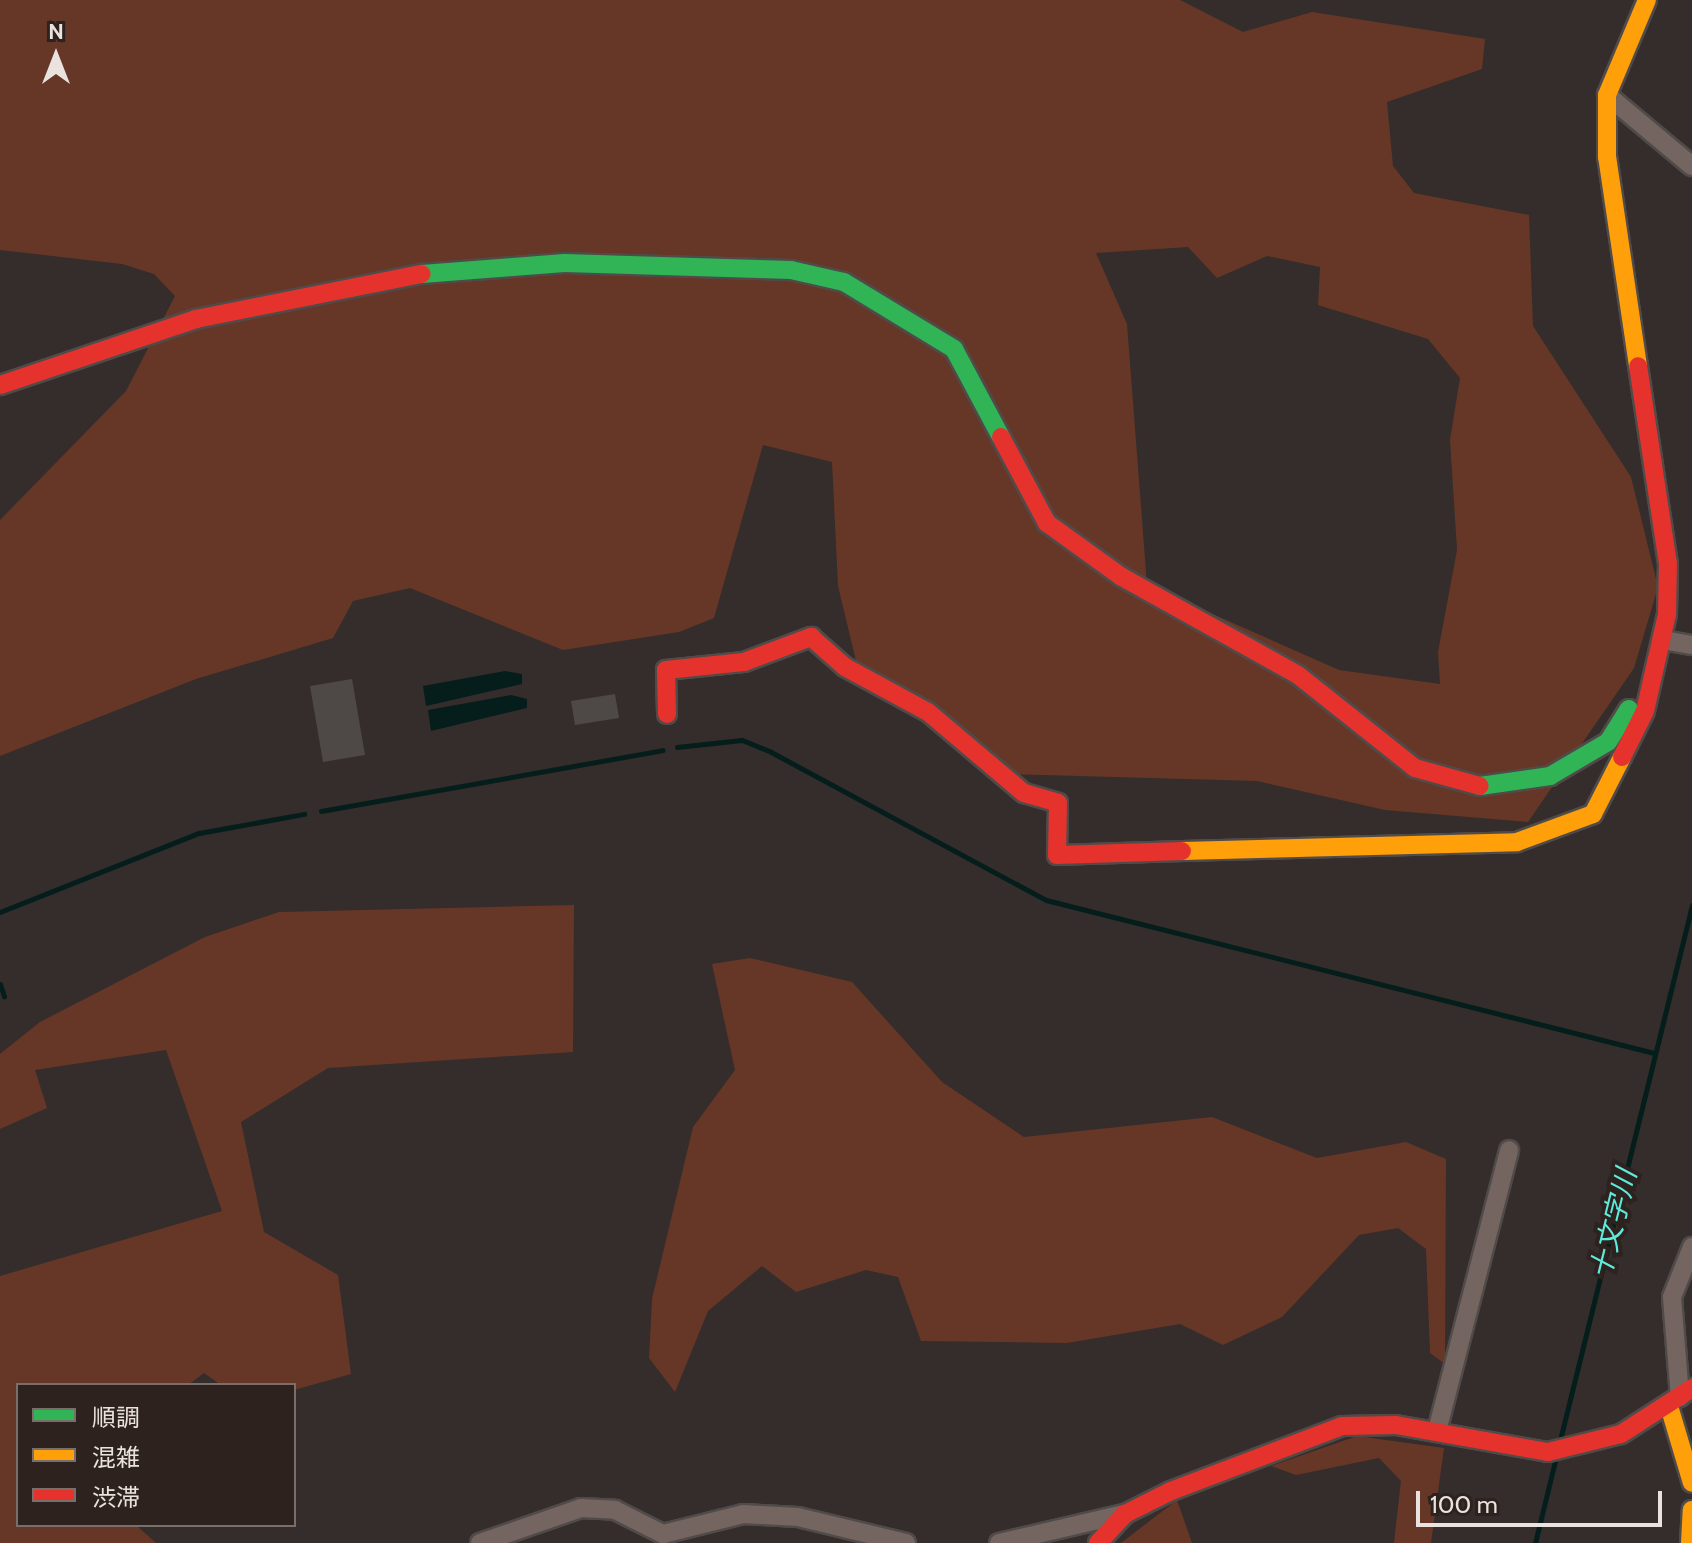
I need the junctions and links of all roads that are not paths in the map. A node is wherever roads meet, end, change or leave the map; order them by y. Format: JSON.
{"nodes":[{"id":1,"x":1647,"y":0,"type":"edge"},
{"id":2,"x":1607,"y":95,"type":"junction"},
{"id":3,"x":1692,"y":166,"type":"edge"},
{"id":4,"x":0,"y":385,"type":"edge"},
{"id":5,"x":1663,"y":640,"type":"junction"},
{"id":6,"x":1692,"y":645,"type":"edge"},
{"id":7,"x":1653,"y":673,"type":"junction"},
{"id":8,"x":667,"y":714,"type":"dead end"},
{"id":9,"x":1509,"y":1150,"type":"dead end"},
{"id":10,"x":1692,"y":1247,"type":"edge"},
{"id":11,"x":1681,"y":1397,"type":"edge"},
{"id":12,"x":1437,"y":1431,"type":"junction"},
{"id":13,"x":1692,"y":1483,"type":"edge"},
{"id":14,"x":1692,"y":1510,"type":"edge"},
{"id":15,"x":1125,"y":1514,"type":"junction"},
{"id":16,"x":480,"y":1543,"type":"edge"},
{"id":17,"x":906,"y":1543,"type":"edge"},
{"id":18,"x":999,"y":1543,"type":"edge"},
{"id":19,"x":1098,"y":1543,"type":"edge"},
{"id":20,"x":1690,"y":1543,"type":"edge"}],
"edges":[{"from":1,"to":2,"type":"street"},
{"from":2,"to":3,"type":"street"},
{"from":2,"to":5,"type":"street"},
{"from":4,"to":7,"type":"street"},
{"from":5,"to":6,"type":"street"},
{"from":5,"to":7,"type":"street"},
{"from":7,"to":8,"type":"street"},
{"from":9,"to":12,"type":"street"},
{"from":10,"to":11,"type":"street"},
{"from":11,"to":12,"type":"street"},
{"from":11,"to":13,"type":"street"},
{"from":12,"to":15,"type":"street"},
{"from":14,"to":20,"type":"street"},
{"from":15,"to":18,"type":"street"},
{"from":15,"to":19,"type":"street"},
{"from":16,"to":17,"type":"street"}]}
